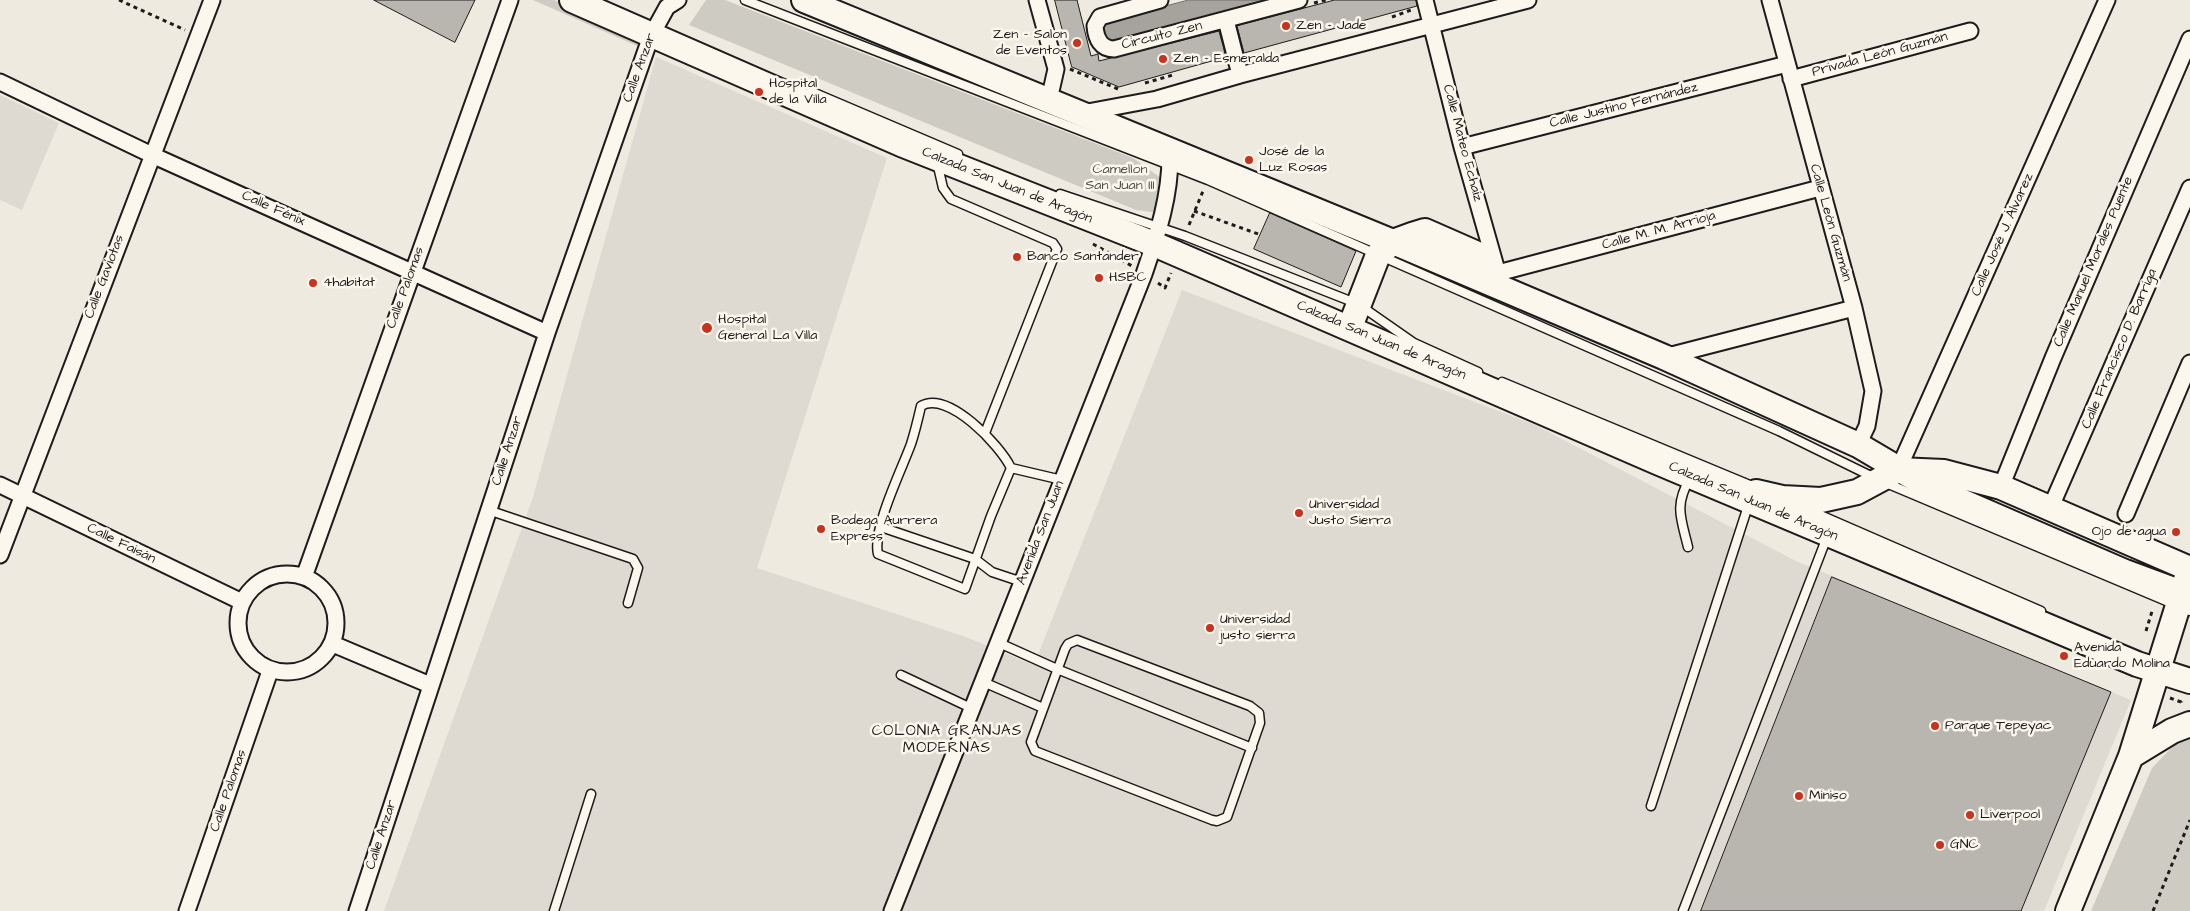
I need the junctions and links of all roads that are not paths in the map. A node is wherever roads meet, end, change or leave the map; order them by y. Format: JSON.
{"nodes":[{"id":1,"x":212,"y":0,"type":"edge"},
{"id":2,"x":510,"y":0,"type":"edge"},
{"id":3,"x":572,"y":0,"type":"edge"},
{"id":4,"x":678,"y":0,"type":"edge"},
{"id":5,"x":745,"y":0,"type":"edge"},
{"id":6,"x":804,"y":0,"type":"edge"},
{"id":7,"x":1037,"y":0,"type":"edge"},
{"id":8,"x":1160,"y":0,"type":"edge"},
{"id":9,"x":1299,"y":0,"type":"edge"},
{"id":10,"x":1425,"y":0,"type":"edge"},
{"id":11,"x":1528,"y":0,"type":"edge"},
{"id":12,"x":1770,"y":0,"type":"edge"},
{"id":13,"x":2107,"y":0,"type":"edge"},
{"id":14,"x":1226,"y":20,"type":"junction"},
{"id":15,"x":1432,"y":26,"type":"junction"},
{"id":16,"x":655,"y":28,"type":"junction"},
{"id":17,"x":1970,"y":31,"type":"dead end"},
{"id":18,"x":2190,"y":38,"type":"edge"},
{"id":19,"x":1789,"y":72,"type":"junction"},
{"id":20,"x":1240,"y":74,"type":"junction"},
{"id":21,"x":0,"y":82,"type":"edge"},
{"id":22,"x":798,"y":86,"type":"dead end"},
{"id":23,"x":1049,"y":100,"type":"junction"},
{"id":24,"x":1080,"y":113,"type":"junction"},
{"id":25,"x":1462,"y":147,"type":"junction"},
{"id":26,"x":152,"y":155,"type":"junction"},
{"id":27,"x":936,"y":158,"type":"junction"},
{"id":28,"x":968,"y":158,"type":"dead end"},
{"id":29,"x":1170,"y":159,"type":"junction"},
{"id":30,"x":1820,"y":188,"type":"junction"},
{"id":31,"x":2190,"y":188,"type":"edge"},
{"id":32,"x":1049,"y":191,"type":"dead end"},
{"id":33,"x":1157,"y":236,"type":"junction"},
{"id":34,"x":1385,"y":249,"type":"junction"},
{"id":35,"x":412,"y":272,"type":"junction"},
{"id":36,"x":1494,"y":278,"type":"junction"},
{"id":37,"x":1358,"y":304,"type":"junction"},
{"id":38,"x":1854,"y":308,"type":"junction"},
{"id":39,"x":1350,"y":327,"type":"junction"},
{"id":40,"x":547,"y":333,"type":"junction"},
{"id":41,"x":1664,"y":357,"type":"junction"},
{"id":42,"x":2190,"y":363,"type":"edge"},
{"id":43,"x":985,"y":433,"type":"junction"},
{"id":44,"x":1858,"y":445,"type":"junction"},
{"id":45,"x":1657,"y":462,"type":"junction"},
{"id":46,"x":1011,"y":468,"type":"junction"},
{"id":47,"x":1889,"y":475,"type":"junction"},
{"id":48,"x":1691,"y":476,"type":"junction"},
{"id":49,"x":1062,"y":480,"type":"junction"},
{"id":50,"x":0,"y":485,"type":"edge"},
{"id":51,"x":2001,"y":487,"type":"junction"},
{"id":52,"x":22,"y":496,"type":"junction"},
{"id":53,"x":1782,"y":498,"type":"junction"},
{"id":54,"x":1750,"y":501,"type":"junction"},
{"id":55,"x":2050,"y":509,"type":"junction"},
{"id":56,"x":488,"y":510,"type":"junction"},
{"id":57,"x":2126,"y":514,"type":"dead end"},
{"id":58,"x":881,"y":527,"type":"junction"},
{"id":59,"x":1828,"y":533,"type":"junction"},
{"id":60,"x":1688,"y":547,"type":"dead end"},
{"id":61,"x":0,"y":555,"type":"edge"},
{"id":62,"x":975,"y":559,"type":"junction"},
{"id":63,"x":2190,"y":569,"type":"edge"},
{"id":64,"x":304,"y":577,"type":"junction"},
{"id":65,"x":1022,"y":582,"type":"junction"},
{"id":66,"x":242,"y":602,"type":"junction"},
{"id":67,"x":2185,"y":602,"type":"edge"},
{"id":68,"x":628,"y":603,"type":"dead end"},
{"id":69,"x":2050,"y":615,"type":"dead end"},
{"id":70,"x":997,"y":642,"type":"junction"},
{"id":71,"x":333,"y":644,"type":"junction"},
{"id":72,"x":2160,"y":663,"type":"junction"},
{"id":73,"x":1057,"y":669,"type":"junction"},
{"id":74,"x":270,"y":671,"type":"junction"},
{"id":75,"x":902,"y":675,"type":"dead end"},
{"id":76,"x":981,"y":681,"type":"junction"},
{"id":77,"x":2190,"y":681,"type":"edge"},
{"id":78,"x":430,"y":685,"type":"junction"},
{"id":79,"x":971,"y":708,"type":"junction"},
{"id":80,"x":1042,"y":708,"type":"junction"},
{"id":81,"x":2190,"y":724,"type":"edge"},
{"id":82,"x":1252,"y":748,"type":"junction"},
{"id":83,"x":2130,"y":756,"type":"junction"},
{"id":84,"x":591,"y":794,"type":"dead end"},
{"id":85,"x":1651,"y":806,"type":"dead end"},
{"id":86,"x":187,"y":911,"type":"edge"},
{"id":87,"x":357,"y":911,"type":"edge"},
{"id":88,"x":554,"y":911,"type":"edge"},
{"id":89,"x":892,"y":911,"type":"edge"},
{"id":90,"x":1683,"y":911,"type":"edge"},
{"id":91,"x":2068,"y":911,"type":"edge"}],
"edges":[{"from":1,"to":26,"type":"street","name":"Calle Gaviotas"},
{"from":2,"to":35,"type":"street","name":"Calle Palomas"},
{"from":3,"to":16,"type":"main road","name":"Calzada San Juan de Aragón"},
{"from":4,"to":16,"type":"street","name":"Calle Anzar"},
{"from":5,"to":29,"type":"lane"},
{"from":6,"to":23,"type":"main road"},
{"from":7,"to":23,"type":"street"},
{"from":8,"to":14,"type":"street","name":"Circuito Zen"},
{"from":9,"to":14,"type":"street","name":"Circuito Zen"},
{"from":10,"to":15,"type":"street","name":"Calle Mateo Echaíz"},
{"from":11,"to":15,"type":"street"},
{"from":12,"to":19,"type":"street","name":"Calle León Guzmán"},
{"from":13,"to":47,"type":"street","name":"Calle José J. Álvarez"},
{"from":14,"to":20,"type":"street"},
{"from":15,"to":20,"type":"street"},
{"from":15,"to":25,"type":"street","name":"Calle Mateo Echaíz"},
{"from":16,"to":27,"type":"main road","name":"Calzada San Juan de Aragón"},
{"from":16,"to":40,"type":"street","name":"Calle Anzar"},
{"from":17,"to":19,"type":"street","name":"Privada León Guzmán"},
{"from":18,"to":51,"type":"street","name":"Calle Manuel Morales Puente"},
{"from":19,"to":25,"type":"street","name":"Calle Justino Fernández"},
{"from":19,"to":30,"type":"street","name":"Calle León Guzmán"},
{"from":20,"to":24,"type":"street"},
{"from":21,"to":26,"type":"street","name":"Calle Fénix"},
{"from":22,"to":28,"type":"lane"},
{"from":23,"to":24,"type":"main road"},
{"from":24,"to":29,"type":"main road"},
{"from":25,"to":36,"type":"street","name":"Calle Mateo Echaíz"},
{"from":26,"to":35,"type":"street","name":"Calle Fénix"},
{"from":26,"to":52,"type":"street","name":"Calle Gaviotas"},
{"from":27,"to":33,"type":"main road","name":"Calzada San Juan de Aragón"},
{"from":27,"to":43,"type":"lane"},
{"from":29,"to":33,"type":"street","name":"Avenida San Juan"},
{"from":29,"to":34,"type":"main road"},
{"from":30,"to":36,"type":"street","name":"Calle M. M. Arrioja"},
{"from":30,"to":38,"type":"street","name":"Calle León Guzmán"},
{"from":31,"to":55,"type":"street","name":"Calle Francisco D. Barriga"},
{"from":32,"to":33,"type":"lane"},
{"from":33,"to":37,"type":"lane"},
{"from":33,"to":39,"type":"main road","name":"Calzada San Juan de Aragón"},
{"from":33,"to":49,"type":"street","name":"Avenida San Juan"},
{"from":34,"to":36,"type":"main road"},
{"from":34,"to":37,"type":"main road"},
{"from":34,"to":47,"type":"lane"},
{"from":35,"to":40,"type":"street","name":"Calle Fénix"},
{"from":35,"to":64,"type":"street","name":"Calle Palomas"},
{"from":36,"to":41,"type":"main road"},
{"from":37,"to":39,"type":"main road"},
{"from":37,"to":53,"type":"lane"},
{"from":38,"to":41,"type":"street"},
{"from":38,"to":44,"type":"street","name":"Calle León Guzmán"},
{"from":39,"to":45,"type":"main road","name":"Calzada San Juan de Aragón"},
{"from":40,"to":56,"type":"street","name":"Calle Anzar"},
{"from":41,"to":44,"type":"main road"},
{"from":42,"to":57,"type":"street"},
{"from":43,"to":46,"type":"lane"},
{"from":43,"to":58,"type":"lane"},
{"from":44,"to":47,"type":"main road"},
{"from":45,"to":48,"type":"main road","name":"Calzada San Juan de Aragón"},
{"from":45,"to":53,"type":"main road"},
{"from":46,"to":49,"type":"lane"},
{"from":46,"to":62,"type":"lane"},
{"from":47,"to":51,"type":"main road"},
{"from":47,"to":53,"type":"main road"},
{"from":47,"to":67,"type":"main road"},
{"from":48,"to":54,"type":"main road","name":"Calzada San Juan de Aragón"},
{"from":48,"to":60,"type":"lane"},
{"from":49,"to":65,"type":"street","name":"Avenida San Juan"},
{"from":50,"to":52,"type":"street","name":"Calle Faisán"},
{"from":51,"to":55,"type":"main road"},
{"from":52,"to":61,"type":"street","name":"Calle Gaviotas"},
{"from":52,"to":66,"type":"street","name":"Calle Faisán"},
{"from":53,"to":69,"type":"lane"},
{"from":54,"to":59,"type":"main road","name":"Calzada San Juan de Aragón"},
{"from":54,"to":85,"type":"lane"},
{"from":55,"to":63,"type":"main road"},
{"from":56,"to":68,"type":"lane"},
{"from":56,"to":78,"type":"street","name":"Calle Anzar"},
{"from":58,"to":62,"type":"lane"},
{"from":58,"to":62,"type":"lane"},
{"from":59,"to":72,"type":"main road","name":"Calzada San Juan de Aragón"},
{"from":59,"to":90,"type":"lane"},
{"from":62,"to":65,"type":"lane"},
{"from":63,"to":67,"type":"main road"},
{"from":64,"to":66,"type":"street"},
{"from":64,"to":71,"type":"street"},
{"from":65,"to":70,"type":"street","name":"Avenida San Juan"},
{"from":66,"to":74,"type":"street"},
{"from":67,"to":72,"type":"main road"},
{"from":70,"to":73,"type":"lane"},
{"from":70,"to":76,"type":"street","name":"Avenida San Juan"},
{"from":71,"to":74,"type":"street"},
{"from":71,"to":78,"type":"street"},
{"from":72,"to":77,"type":"main road","name":"Calzada San Juan de Aragón"},
{"from":72,"to":83,"type":"main road"},
{"from":73,"to":80,"type":"lane"},
{"from":73,"to":82,"type":"lane"},
{"from":73,"to":82,"type":"lane"},
{"from":74,"to":86,"type":"street","name":"Calle Palomas"},
{"from":75,"to":79,"type":"lane"},
{"from":76,"to":79,"type":"street","name":"Avenida San Juan"},
{"from":76,"to":80,"type":"lane"},
{"from":78,"to":87,"type":"street","name":"Calle Anzar"},
{"from":79,"to":89,"type":"street","name":"Avenida San Juan"},
{"from":80,"to":82,"type":"lane"},
{"from":81,"to":83,"type":"main road"},
{"from":83,"to":91,"type":"main road"},
{"from":84,"to":88,"type":"lane"}]}
